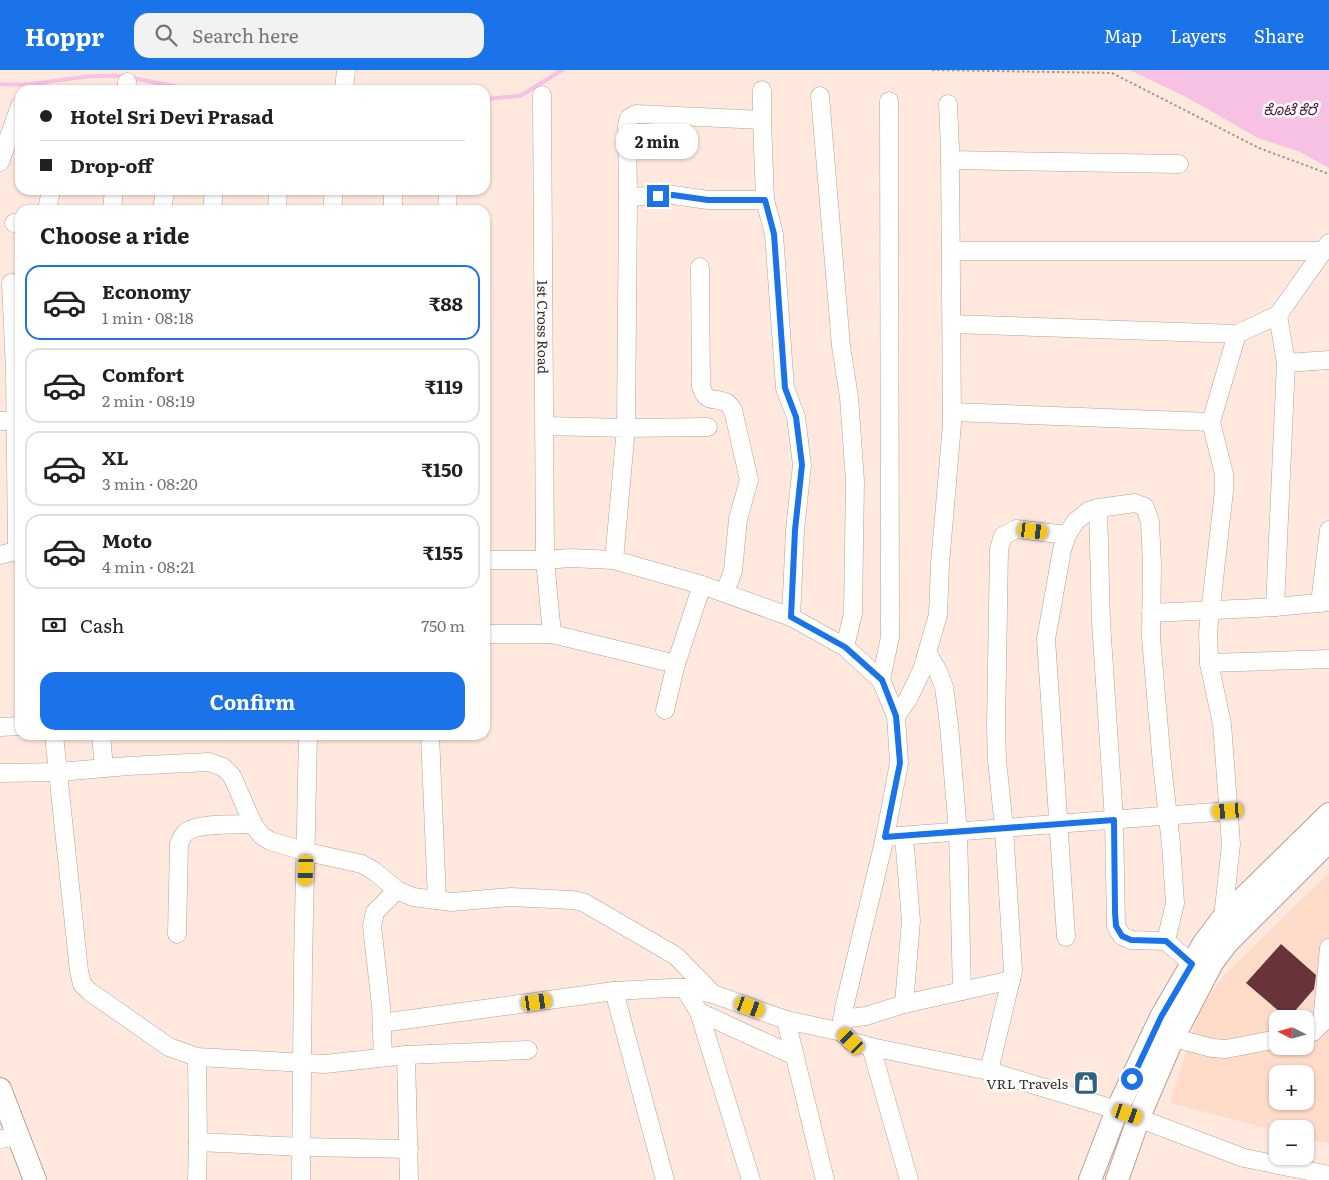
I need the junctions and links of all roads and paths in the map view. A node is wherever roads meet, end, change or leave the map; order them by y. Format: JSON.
{"nodes":[{"id":1,"x":346,"y":70,"type":"edge"},
{"id":2,"x":932,"y":70,"type":"edge"},
{"id":3,"x":344,"y":85,"type":"edge"},
{"id":4,"x":762,"y":90,"type":"dead end"},
{"id":5,"x":542,"y":96,"type":"dead end"},
{"id":6,"x":820,"y":96,"type":"dead end"},
{"id":7,"x":889,"y":101,"type":"dead end"},
{"id":8,"x":948,"y":104,"type":"dead end"},
{"id":9,"x":15,"y":120,"type":"edge"},
{"id":10,"x":762,"y":120,"type":"junction"},
{"id":11,"x":950,"y":160,"type":"junction"},
{"id":12,"x":0,"y":162,"type":"edge"},
{"id":13,"x":1179,"y":164,"type":"dead end"},
{"id":14,"x":1329,"y":174,"type":"edge"},
{"id":15,"x":628,"y":197,"type":"junction"},
{"id":16,"x":765,"y":200,"type":"junction"},
{"id":17,"x":1326,"y":247,"type":"edge"},
{"id":18,"x":951,"y":251,"type":"junction"},
{"id":19,"x":700,"y":266,"type":"dead end"},
{"id":20,"x":10,"y":283,"type":"edge"},
{"id":21,"x":1278,"y":315,"type":"junction"},
{"id":22,"x":952,"y":324,"type":"junction"},
{"id":23,"x":1237,"y":334,"type":"junction"},
{"id":24,"x":1329,"y":360,"type":"edge"},
{"id":25,"x":1286,"y":363,"type":"junction"},
{"id":26,"x":8,"y":370,"type":"edge"},
{"id":27,"x":952,"y":412,"type":"junction"},
{"id":28,"x":8,"y":421,"type":"edge"},
{"id":29,"x":1211,"y":422,"type":"junction"},
{"id":30,"x":545,"y":426,"type":"junction"},
{"id":31,"x":708,"y":427,"type":"dead end"},
{"id":32,"x":626,"y":428,"type":"junction"},
{"id":33,"x":15,"y":503,"type":"edge"},
{"id":34,"x":1098,"y":508,"type":"junction"},
{"id":35,"x":1329,"y":530,"type":"edge"},
{"id":36,"x":1067,"y":535,"type":"junction"},
{"id":37,"x":15,"y":551,"type":"edge"},
{"id":38,"x":0,"y":555,"type":"edge"},
{"id":39,"x":490,"y":560,"type":"edge"},
{"id":40,"x":546,"y":560,"type":"junction"},
{"id":41,"x":614,"y":560,"type":"junction"},
{"id":42,"x":702,"y":585,"type":"junction"},
{"id":43,"x":726,"y":592,"type":"junction"},
{"id":44,"x":1324,"y":602,"type":"edge"},
{"id":45,"x":1275,"y":607,"type":"junction"},
{"id":46,"x":1210,"y":610,"type":"junction"},
{"id":47,"x":1151,"y":613,"type":"junction"},
{"id":48,"x":791,"y":617,"type":"junction"},
{"id":49,"x":490,"y":634,"type":"edge"},
{"id":50,"x":552,"y":634,"type":"junction"},
{"id":51,"x":845,"y":647,"type":"junction"},
{"id":52,"x":928,"y":654,"type":"junction"},
{"id":53,"x":1329,"y":659,"type":"edge"},
{"id":54,"x":1209,"y":663,"type":"junction"},
{"id":55,"x":676,"y":664,"type":"junction"},
{"id":56,"x":882,"y":680,"type":"junction"},
{"id":57,"x":665,"y":710,"type":"dead end"},
{"id":58,"x":896,"y":716,"type":"junction"},
{"id":59,"x":15,"y":726,"type":"edge"},
{"id":60,"x":0,"y":727,"type":"edge"},
{"id":61,"x":55,"y":740,"type":"edge"},
{"id":62,"x":101,"y":740,"type":"edge"},
{"id":63,"x":308,"y":740,"type":"edge"},
{"id":64,"x":430,"y":740,"type":"edge"},
{"id":65,"x":104,"y":768,"type":"junction"},
{"id":66,"x":59,"y":772,"type":"junction"},
{"id":67,"x":0,"y":773,"type":"edge"},
{"id":68,"x":1228,"y":811,"type":"junction"},
{"id":69,"x":1329,"y":814,"type":"edge"},
{"id":70,"x":1168,"y":816,"type":"junction"},
{"id":71,"x":1114,"y":820,"type":"junction"},
{"id":72,"x":253,"y":824,"type":"junction"},
{"id":73,"x":1059,"y":824,"type":"junction"},
{"id":74,"x":1004,"y":828,"type":"junction"},
{"id":75,"x":958,"y":832,"type":"junction"},
{"id":76,"x":904,"y":836,"type":"junction"},
{"id":77,"x":885,"y":837,"type":"junction"},
{"id":78,"x":1329,"y":841,"type":"edge"},
{"id":79,"x":307,"y":852,"type":"junction"},
{"id":80,"x":397,"y":890,"type":"junction"},
{"id":81,"x":437,"y":900,"type":"junction"},
{"id":82,"x":1222,"y":918,"type":"junction"},
{"id":83,"x":177,"y":934,"type":"dead end"},
{"id":84,"x":1066,"y":937,"type":"dead end"},
{"id":85,"x":1166,"y":941,"type":"junction"},
{"id":86,"x":1329,"y":948,"type":"edge"},
{"id":87,"x":1192,"y":964,"type":"junction"},
{"id":88,"x":1011,"y":980,"type":"junction"},
{"id":89,"x":684,"y":988,"type":"junction"},
{"id":90,"x":614,"y":991,"type":"junction"},
{"id":91,"x":962,"y":991,"type":"junction"},
{"id":92,"x":713,"y":994,"type":"junction"},
{"id":93,"x":904,"y":1004,"type":"junction"},
{"id":94,"x":699,"y":1012,"type":"junction"},
{"id":95,"x":786,"y":1020,"type":"junction"},
{"id":96,"x":382,"y":1024,"type":"junction"},
{"id":97,"x":842,"y":1025,"type":"junction"},
{"id":98,"x":1314,"y":1031,"type":"edge"},
{"id":99,"x":1164,"y":1036,"type":"junction"},
{"id":100,"x":1269,"y":1041,"type":"edge"},
{"id":101,"x":871,"y":1046,"type":"junction"},
{"id":102,"x":528,"y":1050,"type":"dead end"},
{"id":103,"x":406,"y":1055,"type":"junction"},
{"id":104,"x":795,"y":1056,"type":"junction"},
{"id":105,"x":197,"y":1057,"type":"junction"},
{"id":106,"x":383,"y":1058,"type":"junction"},
{"id":107,"x":302,"y":1064,"type":"junction"},
{"id":108,"x":989,"y":1071,"type":"junction"},
{"id":109,"x":0,"y":1089,"type":"edge"},
{"id":110,"x":1117,"y":1110,"type":"junction"},
{"id":111,"x":1139,"y":1117,"type":"junction"},
{"id":112,"x":9,"y":1137,"type":"edge"},
{"id":113,"x":198,"y":1142,"type":"junction"},
{"id":114,"x":302,"y":1147,"type":"junction"},
{"id":115,"x":408,"y":1149,"type":"junction"},
{"id":116,"x":1329,"y":1175,"type":"edge"},
{"id":117,"x":35,"y":1180,"type":"edge"},
{"id":118,"x":197,"y":1180,"type":"edge"},
{"id":119,"x":302,"y":1180,"type":"edge"},
{"id":120,"x":409,"y":1180,"type":"edge"},
{"id":121,"x":665,"y":1180,"type":"edge"},
{"id":122,"x":751,"y":1180,"type":"edge"},
{"id":123,"x":825,"y":1180,"type":"edge"},
{"id":124,"x":909,"y":1180,"type":"edge"},
{"id":125,"x":1090,"y":1180,"type":"edge"},
{"id":126,"x":1117,"y":1180,"type":"edge"}],
"edges":[{"from":1,"to":3,"type":"street"},
{"from":2,"to":14,"type":"path"},
{"from":4,"to":10,"type":"street"},
{"from":5,"to":30,"type":"street","name":"1st Cross Road"},
{"from":6,"to":51,"type":"street"},
{"from":7,"to":56,"type":"street"},
{"from":8,"to":11,"type":"street"},
{"from":9,"to":12,"type":"street"},
{"from":10,"to":15,"type":"street"},
{"from":10,"to":16,"type":"street"},
{"from":11,"to":13,"type":"street"},
{"from":11,"to":18,"type":"street"},
{"from":15,"to":16,"type":"street"},
{"from":15,"to":32,"type":"street"},
{"from":16,"to":48,"type":"street"},
{"from":17,"to":18,"type":"street"},
{"from":17,"to":21,"type":"street"},
{"from":18,"to":22,"type":"street"},
{"from":19,"to":43,"type":"street"},
{"from":20,"to":26,"type":"street"},
{"from":21,"to":23,"type":"street"},
{"from":21,"to":25,"type":"street"},
{"from":22,"to":23,"type":"street"},
{"from":22,"to":27,"type":"street"},
{"from":23,"to":29,"type":"street"},
{"from":24,"to":25,"type":"street"},
{"from":25,"to":45,"type":"street"},
{"from":26,"to":28,"type":"street"},
{"from":27,"to":29,"type":"street"},
{"from":27,"to":52,"type":"street"},
{"from":28,"to":33,"type":"street"},
{"from":29,"to":46,"type":"street"},
{"from":30,"to":32,"type":"street"},
{"from":30,"to":40,"type":"street","name":"1st Cross Road"},
{"from":31,"to":32,"type":"street"},
{"from":32,"to":41,"type":"street"},
{"from":34,"to":36,"type":"street"},
{"from":34,"to":47,"type":"street"},
{"from":34,"to":71,"type":"street"},
{"from":35,"to":44,"type":"street"},
{"from":36,"to":73,"type":"street"},
{"from":36,"to":74,"type":"street"},
{"from":37,"to":38,"type":"street"},
{"from":39,"to":40,"type":"street"},
{"from":40,"to":41,"type":"street"},
{"from":40,"to":50,"type":"street","name":"1st Cross Road"},
{"from":41,"to":42,"type":"street"},
{"from":42,"to":43,"type":"street"},
{"from":42,"to":55,"type":"street"},
{"from":43,"to":48,"type":"street"},
{"from":44,"to":45,"type":"street"},
{"from":45,"to":46,"type":"street"},
{"from":46,"to":47,"type":"street"},
{"from":46,"to":54,"type":"street"},
{"from":47,"to":70,"type":"street"},
{"from":48,"to":51,"type":"street"},
{"from":49,"to":50,"type":"street"},
{"from":50,"to":55,"type":"street"},
{"from":51,"to":56,"type":"street"},
{"from":52,"to":58,"type":"street"},
{"from":52,"to":75,"type":"street"},
{"from":53,"to":54,"type":"street"},
{"from":54,"to":68,"type":"street"},
{"from":55,"to":57,"type":"street"},
{"from":56,"to":58,"type":"street"},
{"from":58,"to":77,"type":"street"},
{"from":59,"to":60,"type":"street"},
{"from":61,"to":66,"type":"street"},
{"from":62,"to":65,"type":"street"},
{"from":63,"to":79,"type":"street"},
{"from":64,"to":81,"type":"street"},
{"from":65,"to":66,"type":"street"},
{"from":65,"to":72,"type":"street"},
{"from":66,"to":67,"type":"street"},
{"from":66,"to":105,"type":"street"},
{"from":68,"to":70,"type":"street"},
{"from":68,"to":82,"type":"street"},
{"from":69,"to":82,"type":"main road"},
{"from":70,"to":71,"type":"street"},
{"from":70,"to":85,"type":"street"},
{"from":71,"to":73,"type":"street"},
{"from":71,"to":85,"type":"street"},
{"from":72,"to":79,"type":"street"},
{"from":72,"to":83,"type":"street"},
{"from":73,"to":74,"type":"street"},
{"from":73,"to":84,"type":"street"},
{"from":74,"to":75,"type":"street"},
{"from":74,"to":88,"type":"street"},
{"from":75,"to":76,"type":"street"},
{"from":75,"to":91,"type":"street"},
{"from":76,"to":77,"type":"street"},
{"from":76,"to":93,"type":"street"},
{"from":77,"to":97,"type":"street"},
{"from":78,"to":99,"type":"main road"},
{"from":79,"to":80,"type":"street"},
{"from":79,"to":107,"type":"street"},
{"from":80,"to":81,"type":"street"},
{"from":80,"to":96,"type":"street"},
{"from":81,"to":92,"type":"street"},
{"from":82,"to":87,"type":"main road"},
{"from":85,"to":87,"type":"street"},
{"from":86,"to":98,"type":"street"},
{"from":87,"to":99,"type":"main road"},
{"from":88,"to":91,"type":"street"},
{"from":88,"to":108,"type":"street"},
{"from":89,"to":90,"type":"street"},
{"from":89,"to":92,"type":"street"},
{"from":89,"to":94,"type":"street"},
{"from":90,"to":96,"type":"street"},
{"from":90,"to":121,"type":"street"},
{"from":91,"to":93,"type":"street"},
{"from":92,"to":95,"type":"street"},
{"from":93,"to":97,"type":"street"},
{"from":94,"to":104,"type":"street"},
{"from":94,"to":122,"type":"street"},
{"from":95,"to":97,"type":"street"},
{"from":95,"to":104,"type":"street"},
{"from":96,"to":106,"type":"street"},
{"from":97,"to":101,"type":"street"},
{"from":99,"to":100,"type":"street"},
{"from":99,"to":110,"type":"main road"},
{"from":99,"to":111,"type":"main road"},
{"from":101,"to":108,"type":"street"},
{"from":101,"to":124,"type":"street"},
{"from":102,"to":103,"type":"street"},
{"from":103,"to":106,"type":"street"},
{"from":103,"to":115,"type":"street"},
{"from":104,"to":123,"type":"street"},
{"from":105,"to":107,"type":"street"},
{"from":105,"to":113,"type":"street"},
{"from":106,"to":107,"type":"street"},
{"from":107,"to":114,"type":"street"},
{"from":108,"to":110,"type":"street"},
{"from":109,"to":112,"type":"main road"},
{"from":110,"to":111,"type":"street"},
{"from":110,"to":125,"type":"main road"},
{"from":111,"to":116,"type":"street"},
{"from":111,"to":126,"type":"main road"},
{"from":112,"to":117,"type":"main road"},
{"from":113,"to":114,"type":"street"},
{"from":113,"to":118,"type":"street"},
{"from":114,"to":115,"type":"street"},
{"from":114,"to":119,"type":"street"},
{"from":115,"to":120,"type":"street"}]}
